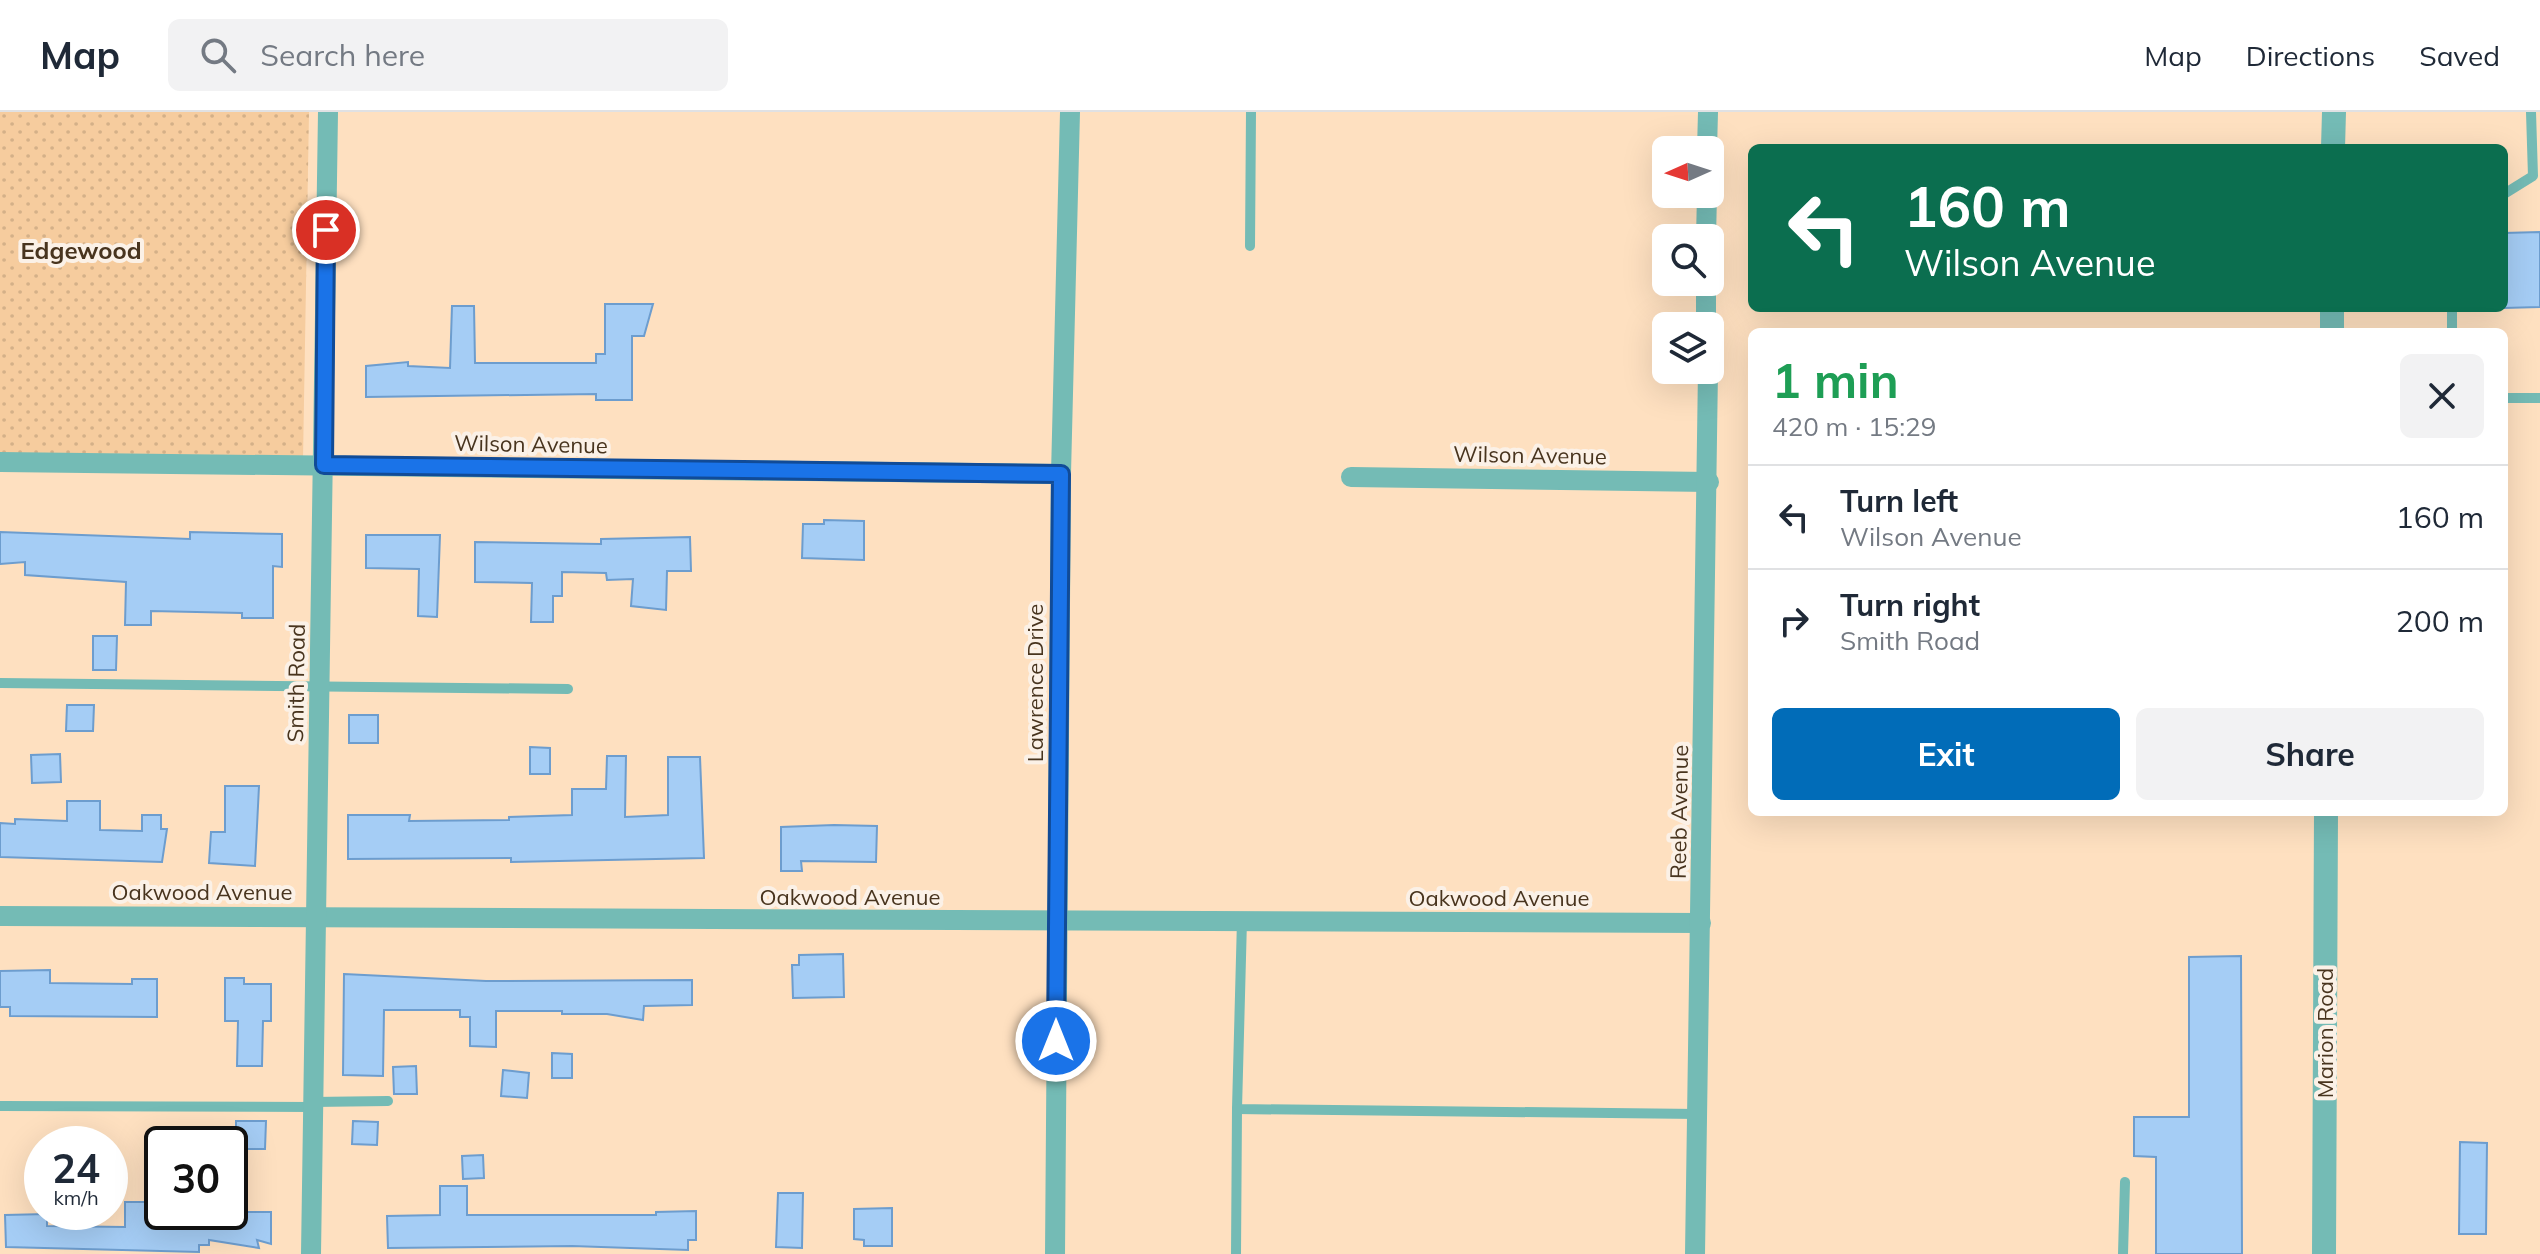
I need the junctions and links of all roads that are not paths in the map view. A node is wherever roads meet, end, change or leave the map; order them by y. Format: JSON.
{"nodes":[{"id":1,"x":328,"y":112,"type":"edge"},
{"id":2,"x":1070,"y":112,"type":"edge"},
{"id":3,"x":1251,"y":112,"type":"edge"},
{"id":4,"x":1708,"y":112,"type":"edge"},
{"id":5,"x":2334,"y":112,"type":"edge"},
{"id":6,"x":2531,"y":112,"type":"edge"},
{"id":7,"x":1707,"y":136,"type":"edge"},
{"id":8,"x":2333,"y":144,"type":"edge"},
{"id":9,"x":2508,"y":192,"type":"edge"},
{"id":10,"x":1250,"y":246,"type":"dead end"},
{"id":11,"x":1708,"y":384,"type":"edge"},
{"id":12,"x":2508,"y":398,"type":"edge"},
{"id":13,"x":2540,"y":398,"type":"edge"},
{"id":14,"x":0,"y":462,"type":"edge"},
{"id":15,"x":324,"y":465,"type":"junction"},
{"id":16,"x":1061,"y":474,"type":"junction"},
{"id":17,"x":1351,"y":477,"type":"dead end"},
{"id":18,"x":1709,"y":482,"type":"junction"},
{"id":19,"x":0,"y":683,"type":"edge"},
{"id":20,"x":320,"y":688,"type":"junction"},
{"id":21,"x":568,"y":689,"type":"dead end"},
{"id":22,"x":2326,"y":816,"type":"edge"},
{"id":23,"x":0,"y":916,"type":"edge"},
{"id":24,"x":315,"y":916,"type":"junction"},
{"id":25,"x":1057,"y":919,"type":"junction"},
{"id":26,"x":1242,"y":920,"type":"junction"},
{"id":27,"x":1701,"y":923,"type":"junction"},
{"id":28,"x":388,"y":1101,"type":"dead end"},
{"id":29,"x":313,"y":1104,"type":"junction"},
{"id":30,"x":0,"y":1106,"type":"edge"},
{"id":31,"x":1237,"y":1109,"type":"junction"},
{"id":32,"x":1698,"y":1114,"type":"junction"},
{"id":33,"x":2125,"y":1182,"type":"dead end"},
{"id":34,"x":311,"y":1254,"type":"edge"},
{"id":35,"x":1055,"y":1254,"type":"edge"},
{"id":36,"x":1236,"y":1254,"type":"edge"},
{"id":37,"x":1695,"y":1254,"type":"edge"},
{"id":38,"x":2123,"y":1254,"type":"edge"},
{"id":39,"x":2324,"y":1254,"type":"edge"}],
"edges":[{"from":1,"to":15,"type":"street","name":"Smith Road"},
{"from":2,"to":16,"type":"street","name":"Lawrence Drive"},
{"from":3,"to":10,"type":"lane"},
{"from":4,"to":7,"type":"street"},
{"from":5,"to":8,"type":"street"},
{"from":6,"to":9,"type":"lane"},
{"from":11,"to":18,"type":"street","name":"Reeb Avenue"},
{"from":12,"to":13,"type":"lane"},
{"from":14,"to":15,"type":"street","name":"Wilson Avenue"},
{"from":15,"to":16,"type":"street","name":"Wilson Avenue"},
{"from":15,"to":20,"type":"street","name":"Smith Road"},
{"from":16,"to":25,"type":"street","name":"Lawrence Drive"},
{"from":17,"to":18,"type":"street","name":"Wilson Avenue"},
{"from":18,"to":27,"type":"street","name":"Reeb Avenue"},
{"from":19,"to":20,"type":"lane"},
{"from":20,"to":21,"type":"lane"},
{"from":20,"to":24,"type":"street","name":"Smith Road"},
{"from":22,"to":39,"type":"street","name":"Marion Road"},
{"from":23,"to":24,"type":"street","name":"Oakwood Avenue"},
{"from":24,"to":25,"type":"street","name":"Oakwood Avenue"},
{"from":24,"to":29,"type":"street","name":"Smith Road"},
{"from":25,"to":26,"type":"street","name":"Oakwood Avenue"},
{"from":25,"to":35,"type":"street","name":"Lawrence Drive"},
{"from":26,"to":27,"type":"street","name":"Oakwood Avenue"},
{"from":26,"to":31,"type":"lane"},
{"from":27,"to":32,"type":"street","name":"Reeb Avenue"},
{"from":28,"to":29,"type":"lane"},
{"from":29,"to":30,"type":"lane"},
{"from":29,"to":34,"type":"street","name":"Smith Road"},
{"from":31,"to":32,"type":"lane"},
{"from":31,"to":36,"type":"lane"},
{"from":32,"to":37,"type":"street","name":"Reeb Avenue"},
{"from":33,"to":38,"type":"lane"}]}
